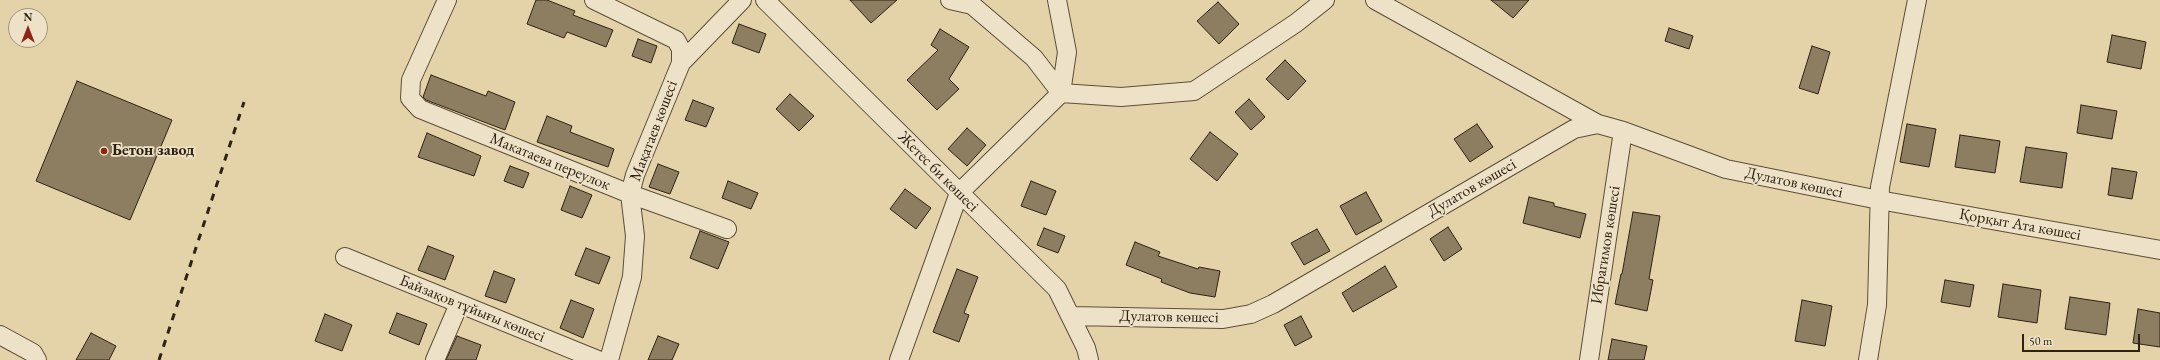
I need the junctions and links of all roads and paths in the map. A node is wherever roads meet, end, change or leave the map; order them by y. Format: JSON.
{"nodes":[{"id":1,"x":447,"y":0,"type":"edge"},
{"id":2,"x":594,"y":0,"type":"edge"},
{"id":3,"x":742,"y":0,"type":"edge"},
{"id":4,"x":765,"y":0,"type":"edge"},
{"id":5,"x":950,"y":0,"type":"edge"},
{"id":6,"x":1057,"y":0,"type":"edge"},
{"id":7,"x":1325,"y":0,"type":"edge"},
{"id":8,"x":1375,"y":0,"type":"edge"},
{"id":9,"x":1917,"y":0,"type":"edge"},
{"id":10,"x":681,"y":63,"type":"junction"},
{"id":11,"x":1061,"y":93,"type":"junction"},
{"id":12,"x":1598,"y":124,"type":"junction"},
{"id":13,"x":1623,"y":131,"type":"junction"},
{"id":14,"x":959,"y":193,"type":"junction"},
{"id":15,"x":630,"y":194,"type":"junction"},
{"id":16,"x":1879,"y":200,"type":"junction"},
{"id":17,"x":727,"y":229,"type":"dead end"},
{"id":18,"x":2160,"y":250,"type":"edge"},
{"id":19,"x":345,"y":257,"type":"dead end"},
{"id":20,"x":459,"y":304,"type":"junction"},
{"id":21,"x":1070,"y":316,"type":"junction"},
{"id":22,"x":0,"y":335,"type":"edge"},
{"id":23,"x":35,"y":356,"type":"edge"},
{"id":24,"x":436,"y":360,"type":"edge"},
{"id":25,"x":598,"y":360,"type":"edge"},
{"id":26,"x":609,"y":360,"type":"edge"},
{"id":27,"x":899,"y":360,"type":"edge"},
{"id":28,"x":1089,"y":360,"type":"edge"},
{"id":29,"x":1589,"y":360,"type":"edge"},
{"id":30,"x":1868,"y":360,"type":"edge"}],
"edges":[{"from":1,"to":15,"type":"street","name":"Макатаева переулок"},
{"from":2,"to":10,"type":"street","name":"Мақатаев көшесі"},
{"from":3,"to":10,"type":"street"},
{"from":4,"to":14,"type":"street","name":"Жетес би көшесі"},
{"from":5,"to":11,"type":"street"},
{"from":6,"to":11,"type":"street"},
{"from":7,"to":11,"type":"street"},
{"from":8,"to":12,"type":"street"},
{"from":9,"to":16,"type":"street"},
{"from":10,"to":15,"type":"street","name":"Мақатаев көшесі"},
{"from":11,"to":14,"type":"street"},
{"from":12,"to":13,"type":"street","name":"Дулатов көшесі"},
{"from":12,"to":21,"type":"street","name":"Дулатов көшесі"},
{"from":13,"to":16,"type":"street","name":"Дулатов көшесі"},
{"from":13,"to":29,"type":"street","name":"Ибрагимов көшесі"},
{"from":14,"to":21,"type":"street","name":"Жетес би көшесі"},
{"from":14,"to":27,"type":"street"},
{"from":15,"to":17,"type":"street","name":"Макатаева переулок"},
{"from":15,"to":26,"type":"street","name":"Мақатаев көшесі"},
{"from":16,"to":18,"type":"street","name":"Қорқыт Ата көшесі"},
{"from":16,"to":30,"type":"street"},
{"from":19,"to":20,"type":"street","name":"Байзақов тұйығы көшесі"},
{"from":20,"to":24,"type":"street"},
{"from":20,"to":25,"type":"street","name":"Байзақов тұйығы көшесі"},
{"from":21,"to":28,"type":"street","name":"Жетес би көшесі"},
{"from":22,"to":23,"type":"street"}]}
